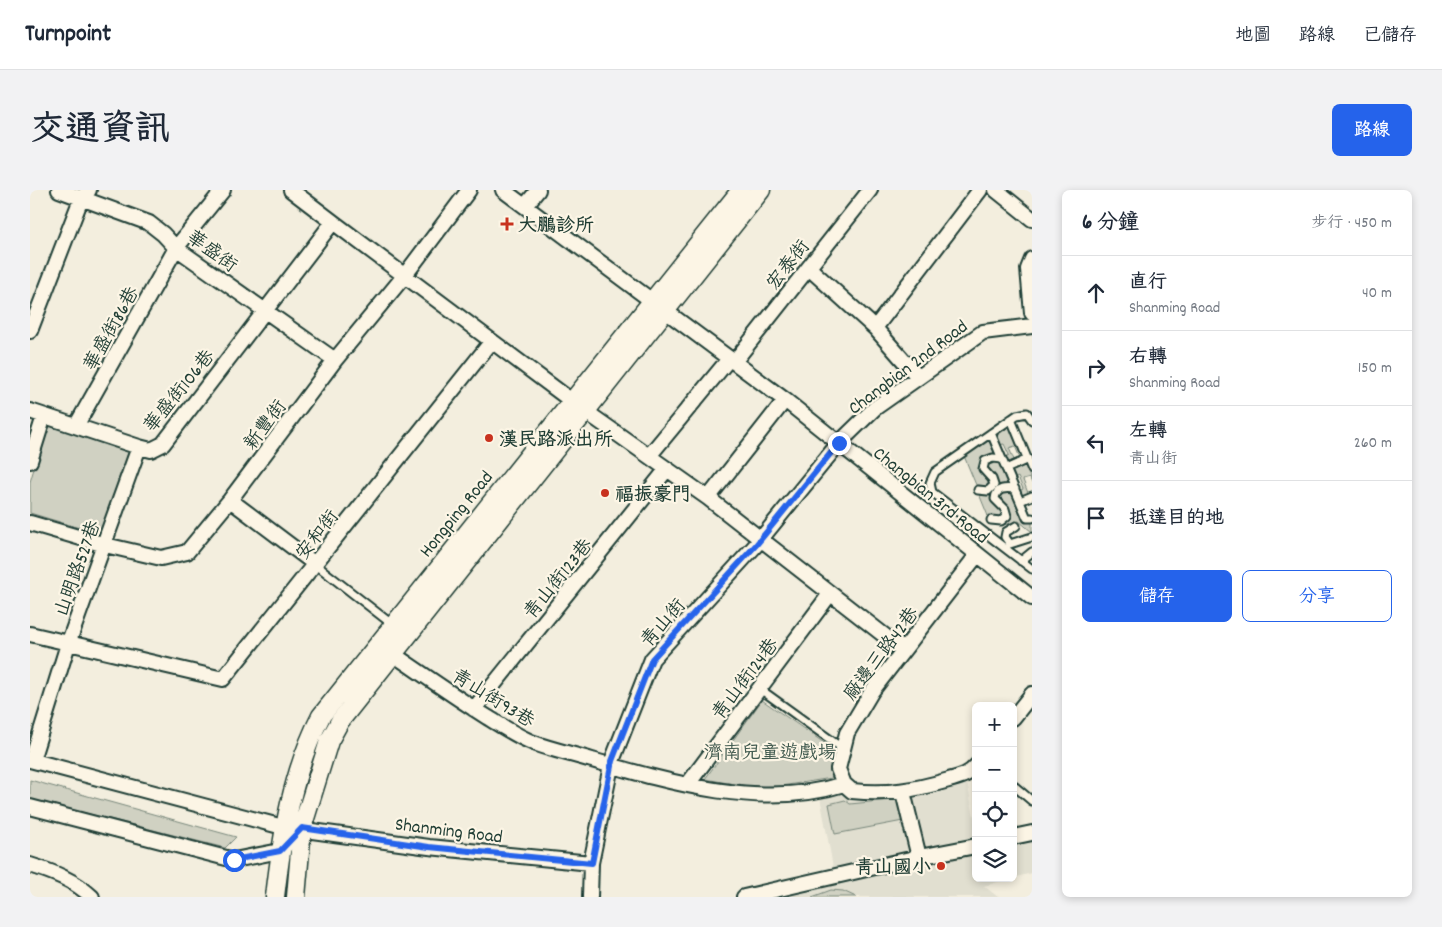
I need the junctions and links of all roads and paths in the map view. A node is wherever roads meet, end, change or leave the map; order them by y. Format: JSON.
{"nodes":[{"id":1,"x":59,"y":190,"type":"edge"},
{"id":2,"x":223,"y":190,"type":"edge"},
{"id":3,"x":291,"y":190,"type":"edge"},
{"id":4,"x":469,"y":190,"type":"edge"},
{"id":5,"x":503,"y":190,"type":"edge"},
{"id":6,"x":538,"y":190,"type":"edge"},
{"id":7,"x":741,"y":190,"type":"edge"},
{"id":8,"x":761,"y":190,"type":"edge"},
{"id":9,"x":870,"y":190,"type":"edge"},
{"id":10,"x":980,"y":190,"type":"edge"},
{"id":11,"x":996,"y":190,"type":"edge"},
{"id":12,"x":85,"y":195,"type":"edge"},
{"id":13,"x":525,"y":206,"type":"junction"},
{"id":14,"x":1032,"y":219,"type":"edge"},
{"id":15,"x":333,"y":222,"type":"junction"},
{"id":16,"x":176,"y":248,"type":"junction"},
{"id":17,"x":1032,"y":259,"type":"edge"},
{"id":18,"x":809,"y":268,"type":"junction"},
{"id":19,"x":405,"y":274,"type":"junction"},
{"id":20,"x":659,"y":306,"type":"junction"},
{"id":21,"x":265,"y":310,"type":"junction"},
{"id":22,"x":1032,"y":313,"type":"edge"},
{"id":23,"x":1032,"y":326,"type":"edge"},
{"id":24,"x":875,"y":328,"type":"junction"},
{"id":25,"x":30,"y":331,"type":"edge"},
{"id":26,"x":492,"y":341,"type":"junction"},
{"id":27,"x":335,"y":360,"type":"junction"},
{"id":28,"x":732,"y":360,"type":"junction"},
{"id":29,"x":918,"y":377,"type":"junction"},
{"id":30,"x":785,"y":400,"type":"junction"},
{"id":31,"x":578,"y":406,"type":"junction"},
{"id":32,"x":30,"y":411,"type":"edge"},
{"id":33,"x":44,"y":416,"type":"junction"},
{"id":34,"x":1031,"y":417,"type":"edge"},
{"id":35,"x":1011,"y":419,"type":"junction"},
{"id":36,"x":76,"y":426,"type":"junction"},
{"id":37,"x":991,"y":433,"type":"junction"},
{"id":38,"x":839,"y":443,"type":"junction"},
{"id":39,"x":139,"y":447,"type":"junction"},
{"id":40,"x":649,"y":456,"type":"junction"},
{"id":41,"x":1002,"y":458,"type":"junction"},
{"id":42,"x":1028,"y":459,"type":"junction"},
{"id":43,"x":30,"y":461,"type":"edge"},
{"id":44,"x":1006,"y":468,"type":"junction"},
{"id":45,"x":668,"y":469,"type":"junction"},
{"id":46,"x":1032,"y":470,"type":"edge"},
{"id":47,"x":1015,"y":489,"type":"junction"},
{"id":48,"x":978,"y":490,"type":"dead end"},
{"id":49,"x":1032,"y":496,"type":"edge"},
{"id":50,"x":708,"y":498,"type":"junction"},
{"id":51,"x":230,"y":500,"type":"junction"},
{"id":52,"x":1020,"y":501,"type":"junction"},
{"id":53,"x":1032,"y":518,"type":"edge"},
{"id":54,"x":991,"y":520,"type":"dead end"},
{"id":55,"x":30,"y":523,"type":"edge"},
{"id":56,"x":1016,"y":526,"type":"dead end"},
{"id":57,"x":1032,"y":537,"type":"edge"},
{"id":58,"x":761,"y":540,"type":"junction"},
{"id":59,"x":105,"y":545,"type":"junction"},
{"id":60,"x":1032,"y":552,"type":"edge"},
{"id":61,"x":977,"y":554,"type":"junction"},
{"id":62,"x":1021,"y":560,"type":"junction"},
{"id":63,"x":315,"y":564,"type":"junction"},
{"id":64,"x":1032,"y":569,"type":"edge"},
{"id":65,"x":830,"y":594,"type":"junction"},
{"id":66,"x":1032,"y":598,"type":"edge"},
{"id":67,"x":393,"y":625,"type":"junction"},
{"id":68,"x":30,"y":634,"type":"edge"},
{"id":69,"x":68,"y":644,"type":"junction"},
{"id":70,"x":903,"y":650,"type":"junction"},
{"id":71,"x":393,"y":654,"type":"junction"},
{"id":72,"x":760,"y":688,"type":"junction"},
{"id":73,"x":1032,"y":694,"type":"edge"},
{"id":74,"x":474,"y":709,"type":"junction"},
{"id":75,"x":1017,"y":713,"type":"edge"},
{"id":76,"x":842,"y":748,"type":"junction"},
{"id":77,"x":31,"y":760,"type":"edge"},
{"id":78,"x":611,"y":766,"type":"junction"},
{"id":79,"x":972,"y":772,"type":"edge"},
{"id":80,"x":688,"y":784,"type":"junction"},
{"id":81,"x":844,"y":784,"type":"junction"},
{"id":82,"x":1017,"y":788,"type":"edge"},
{"id":83,"x":903,"y":792,"type":"junction"},
{"id":84,"x":1031,"y":798,"type":"edge"},
{"id":85,"x":30,"y":807,"type":"edge"},
{"id":86,"x":283,"y":826,"type":"junction"},
{"id":87,"x":302,"y":828,"type":"junction"},
{"id":88,"x":1032,"y":833,"type":"edge"},
{"id":89,"x":1017,"y":837,"type":"edge"},
{"id":90,"x":972,"y":847,"type":"edge"},
{"id":91,"x":280,"y":851,"type":"junction"},
{"id":92,"x":919,"y":858,"type":"junction"},
{"id":93,"x":592,"y":863,"type":"junction"},
{"id":94,"x":30,"y":865,"type":"edge"},
{"id":95,"x":92,"y":897,"type":"edge"},
{"id":96,"x":275,"y":897,"type":"edge"},
{"id":97,"x":296,"y":897,"type":"edge"},
{"id":98,"x":590,"y":897,"type":"edge"},
{"id":99,"x":744,"y":897,"type":"edge"}],
"edges":[{"from":1,"to":12,"type":"street","name":"華盛街"},
{"from":2,"to":16,"type":"street","name":"華盛街86巷"},
{"from":3,"to":15,"type":"street"},
{"from":4,"to":19,"type":"street","name":"新豐街"},
{"from":5,"to":13,"type":"street","name":"Changbian 3rd Road"},
{"from":6,"to":13,"type":"street"},
{"from":7,"to":20,"type":"street","name":"Hongping Road"},
{"from":8,"to":20,"type":"street","name":"Hongping Road"},
{"from":9,"to":18,"type":"street","name":"宏泰街"},
{"from":10,"to":24,"type":"street"},
{"from":11,"to":14,"type":"street"},
{"from":12,"to":16,"type":"street","name":"華盛街"},
{"from":12,"to":25,"type":"street"},
{"from":13,"to":20,"type":"street","name":"Changbian 3rd Road"},
{"from":15,"to":19,"type":"street"},
{"from":15,"to":21,"type":"street","name":"華盛街106巷"},
{"from":16,"to":21,"type":"street","name":"華盛街"},
{"from":16,"to":36,"type":"street","name":"華盛街86巷"},
{"from":17,"to":22,"type":"street"},
{"from":18,"to":24,"type":"street"},
{"from":18,"to":28,"type":"street","name":"宏泰街"},
{"from":19,"to":26,"type":"street"},
{"from":19,"to":27,"type":"street","name":"新豐街"},
{"from":20,"to":28,"type":"street","name":"Changbian 3rd Road"},
{"from":20,"to":31,"type":"street","name":"Hongping Road"},
{"from":21,"to":27,"type":"street","name":"華盛街"},
{"from":21,"to":39,"type":"street","name":"華盛街106巷"},
{"from":23,"to":29,"type":"street","name":"Changbian 2nd Road"},
{"from":24,"to":29,"type":"street"},
{"from":26,"to":31,"type":"street"},
{"from":26,"to":63,"type":"street","name":"安和街"},
{"from":27,"to":51,"type":"street","name":"新豐街"},
{"from":28,"to":30,"type":"street","name":"Changbian 3rd Road"},
{"from":28,"to":40,"type":"street","name":"宏泰街"},
{"from":29,"to":38,"type":"street","name":"Changbian 2nd Road"},
{"from":30,"to":38,"type":"street","name":"Changbian 3rd Road"},
{"from":30,"to":50,"type":"street"},
{"from":31,"to":40,"type":"street"},
{"from":31,"to":67,"type":"street","name":"Hongping Road"},
{"from":31,"to":71,"type":"street","name":"Hongping Road"},
{"from":32,"to":33,"type":"street","name":"華盛街106巷"},
{"from":33,"to":36,"type":"street","name":"華盛街106巷"},
{"from":33,"to":43,"type":"street"},
{"from":34,"to":35,"type":"lane"},
{"from":35,"to":37,"type":"lane"},
{"from":35,"to":42,"type":"lane"},
{"from":36,"to":39,"type":"street","name":"華盛街106巷"},
{"from":37,"to":41,"type":"lane"},
{"from":37,"to":62,"type":"lane"},
{"from":38,"to":58,"type":"street","name":"青山街"},
{"from":38,"to":61,"type":"street","name":"Changbian 3rd Road"},
{"from":39,"to":59,"type":"street","name":"山明路527巷"},
{"from":40,"to":45,"type":"street"},
{"from":41,"to":44,"type":"lane"},
{"from":41,"to":48,"type":"lane"},
{"from":42,"to":44,"type":"lane"},
{"from":42,"to":46,"type":"lane"},
{"from":44,"to":47,"type":"lane"},
{"from":45,"to":50,"type":"street"},
{"from":45,"to":74,"type":"street","name":"青山街123巷"},
{"from":47,"to":52,"type":"lane"},
{"from":47,"to":54,"type":"lane"},
{"from":49,"to":52,"type":"lane"},
{"from":50,"to":58,"type":"street"},
{"from":51,"to":59,"type":"street","name":"新豐街"},
{"from":51,"to":63,"type":"street"},
{"from":52,"to":53,"type":"lane"},
{"from":55,"to":59,"type":"street","name":"新豐街"},
{"from":56,"to":57,"type":"lane"},
{"from":58,"to":65,"type":"street"},
{"from":58,"to":78,"type":"street","name":"青山街"},
{"from":59,"to":69,"type":"street","name":"山明路527巷"},
{"from":60,"to":62,"type":"lane"},
{"from":61,"to":66,"type":"street","name":"Changbian 3rd Road"},
{"from":61,"to":70,"type":"street","name":"廠邊三路42巷"},
{"from":62,"to":64,"type":"lane"},
{"from":63,"to":67,"type":"lane"},
{"from":63,"to":69,"type":"street","name":"安和街"},
{"from":65,"to":70,"type":"street"},
{"from":65,"to":72,"type":"street","name":"青山街124巷"},
{"from":67,"to":71,"type":"street"},
{"from":67,"to":86,"type":"street","name":"Hongping Road"},
{"from":68,"to":69,"type":"street","name":"安和街"},
{"from":69,"to":77,"type":"street","name":"山明路527巷"},
{"from":70,"to":76,"type":"street","name":"廠邊三路42巷"},
{"from":71,"to":74,"type":"street","name":"青山街93巷"},
{"from":71,"to":87,"type":"street","name":"Hongping Road"},
{"from":72,"to":76,"type":"lane"},
{"from":72,"to":80,"type":"street","name":"青山街124巷"},
{"from":73,"to":75,"type":"street"},
{"from":74,"to":78,"type":"street","name":"青山街93巷"},
{"from":76,"to":81,"type":"street","name":"廠邊三路42巷"},
{"from":77,"to":86,"type":"street","name":"Shanming Road"},
{"from":78,"to":80,"type":"street","name":"青山街93巷"},
{"from":78,"to":93,"type":"street","name":"青山街"},
{"from":79,"to":83,"type":"street"},
{"from":80,"to":81,"type":"street","name":"青山街93巷"},
{"from":81,"to":83,"type":"street"},
{"from":82,"to":84,"type":"lane"},
{"from":83,"to":92,"type":"street"},
{"from":85,"to":91,"type":"street"},
{"from":86,"to":87,"type":"street","name":"Shanming Road"},
{"from":86,"to":91,"type":"street","name":"Hongping Road"},
{"from":87,"to":91,"type":"street"},
{"from":87,"to":93,"type":"street","name":"Shanming Road"},
{"from":87,"to":97,"type":"street","name":"Hongping Road"},
{"from":88,"to":89,"type":"street"},
{"from":90,"to":92,"type":"street"},
{"from":91,"to":96,"type":"street","name":"Hongping Road"},
{"from":92,"to":99,"type":"street"},
{"from":93,"to":98,"type":"street","name":"青山街"},
{"from":94,"to":95,"type":"street"}]}
